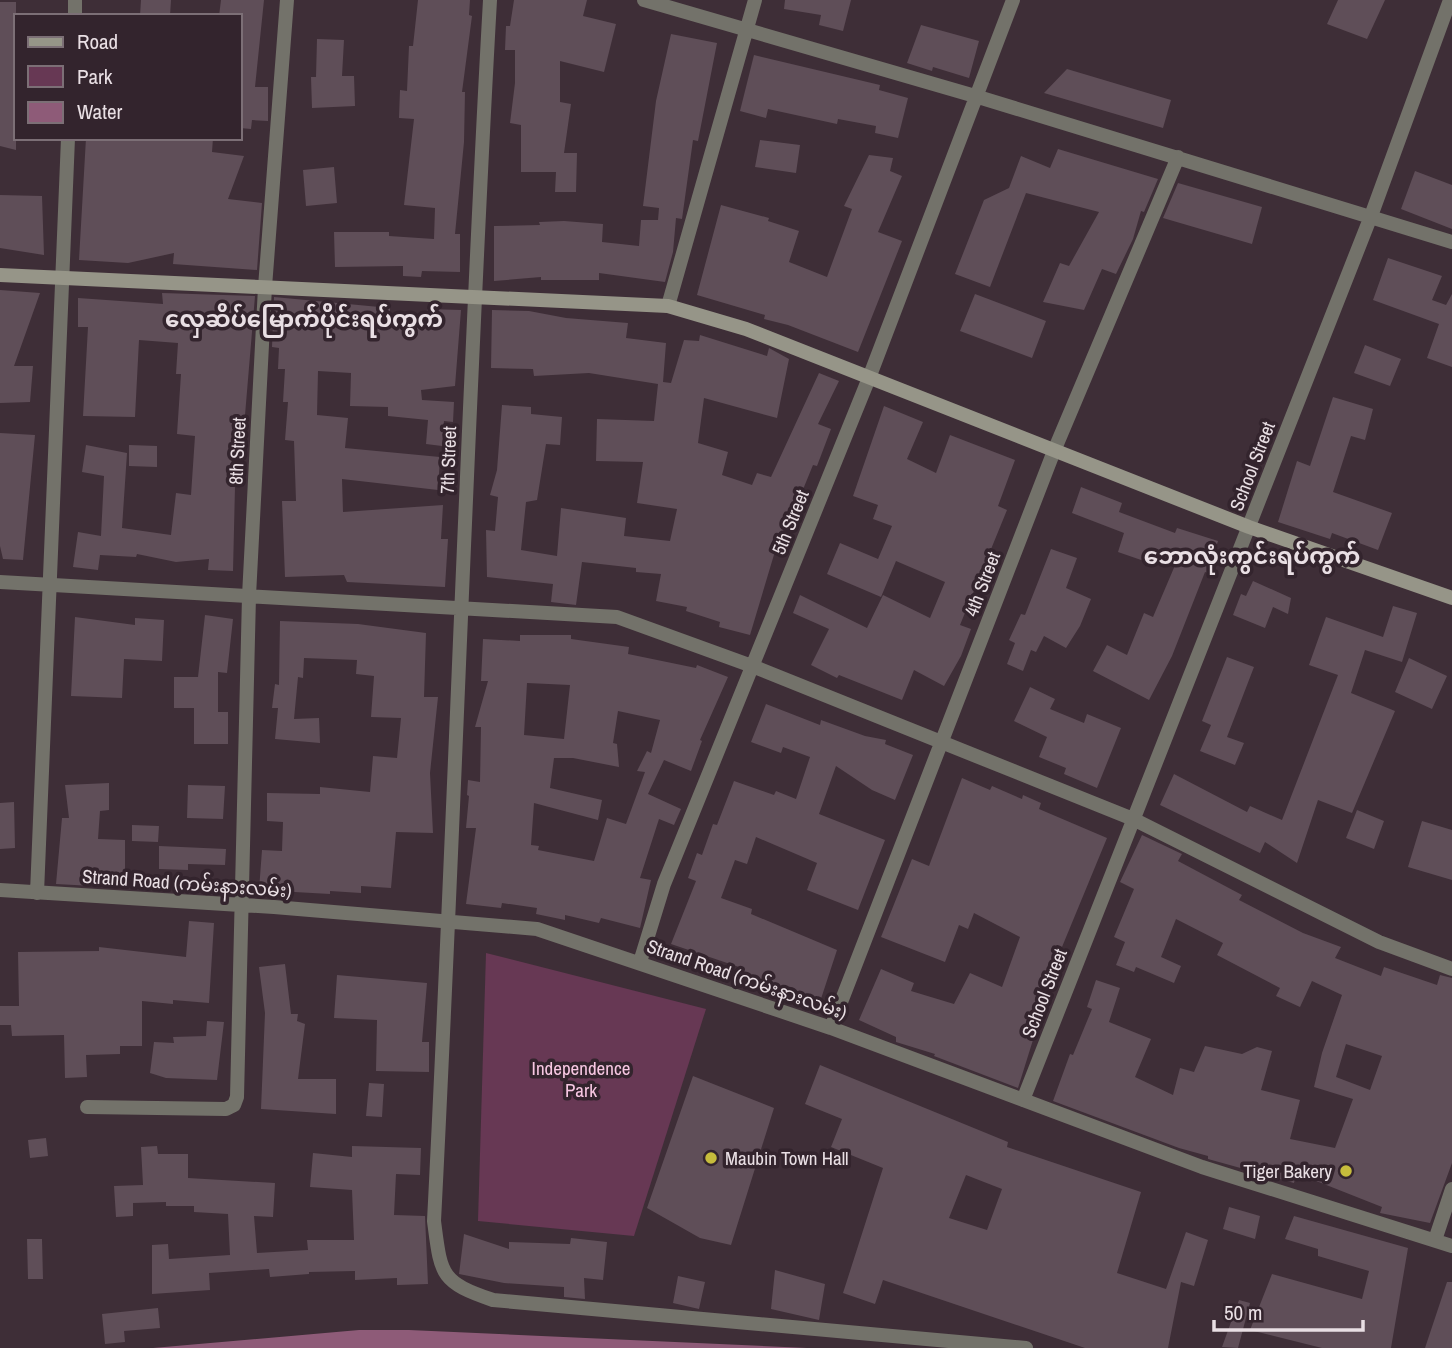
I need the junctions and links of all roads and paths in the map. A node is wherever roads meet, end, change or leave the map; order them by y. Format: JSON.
{"nodes":[{"id":1,"x":287,"y":0,"type":"edge"},
{"id":2,"x":490,"y":0,"type":"edge"},
{"id":3,"x":644,"y":0,"type":"edge"},
{"id":4,"x":755,"y":0,"type":"edge"},
{"id":5,"x":1013,"y":0,"type":"edge"},
{"id":6,"x":1450,"y":0,"type":"edge"},
{"id":7,"x":746,"y":32,"type":"junction"},
{"id":8,"x":975,"y":96,"type":"junction"},
{"id":9,"x":68,"y":140,"type":"edge"},
{"id":10,"x":1178,"y":157,"type":"junction"},
{"id":11,"x":1371,"y":216,"type":"junction"},
{"id":12,"x":1452,"y":242,"type":"edge"},
{"id":13,"x":0,"y":275,"type":"edge"},
{"id":14,"x":61,"y":278,"type":"junction"},
{"id":15,"x":265,"y":287,"type":"junction"},
{"id":16,"x":473,"y":297,"type":"junction"},
{"id":17,"x":668,"y":306,"type":"junction"},
{"id":18,"x":869,"y":378,"type":"junction"},
{"id":19,"x":1054,"y":451,"type":"junction"},
{"id":20,"x":1249,"y":527,"type":"junction"},
{"id":21,"x":0,"y":582,"type":"edge"},
{"id":22,"x":49,"y":585,"type":"junction"},
{"id":23,"x":249,"y":596,"type":"junction"},
{"id":24,"x":1452,"y":598,"type":"edge"},
{"id":25,"x":461,"y":607,"type":"junction"},
{"id":26,"x":752,"y":666,"type":"junction"},
{"id":27,"x":942,"y":742,"type":"junction"},
{"id":28,"x":1133,"y":819,"type":"junction"},
{"id":29,"x":0,"y":890,"type":"edge"},
{"id":30,"x":37,"y":893,"type":"junction"},
{"id":31,"x":243,"y":905,"type":"junction"},
{"id":32,"x":450,"y":922,"type":"junction"},
{"id":33,"x":640,"y":962,"type":"junction"},
{"id":34,"x":1452,"y":969,"type":"edge"},
{"id":35,"x":831,"y":1028,"type":"junction"},
{"id":36,"x":1023,"y":1100,"type":"junction"},
{"id":37,"x":87,"y":1107,"type":"dead end"},
{"id":38,"x":1452,"y":1189,"type":"edge"},
{"id":39,"x":1435,"y":1240,"type":"junction"},
{"id":40,"x":1452,"y":1246,"type":"edge"},
{"id":41,"x":1026,"y":1348,"type":"edge"}],
"edges":[{"from":1,"to":15,"type":"street","name":"8th Street"},
{"from":2,"to":16,"type":"street","name":"7th Street"},
{"from":3,"to":7,"type":"street"},
{"from":4,"to":7,"type":"street"},
{"from":5,"to":8,"type":"street","name":"5th Street"},
{"from":6,"to":11,"type":"street","name":"School Street"},
{"from":7,"to":8,"type":"street"},
{"from":7,"to":17,"type":"street"},
{"from":8,"to":10,"type":"street"},
{"from":8,"to":18,"type":"street","name":"5th Street"},
{"from":9,"to":14,"type":"street"},
{"from":10,"to":11,"type":"street"},
{"from":10,"to":19,"type":"street","name":"4th Street"},
{"from":11,"to":12,"type":"street"},
{"from":11,"to":20,"type":"street","name":"School Street"},
{"from":13,"to":14,"type":"main road"},
{"from":14,"to":15,"type":"main road"},
{"from":14,"to":22,"type":"street"},
{"from":15,"to":16,"type":"main road"},
{"from":15,"to":23,"type":"street","name":"8th Street"},
{"from":16,"to":17,"type":"main road"},
{"from":16,"to":25,"type":"street","name":"7th Street"},
{"from":17,"to":18,"type":"main road"},
{"from":18,"to":19,"type":"main road"},
{"from":18,"to":26,"type":"street","name":"5th Street"},
{"from":19,"to":20,"type":"main road"},
{"from":19,"to":27,"type":"street","name":"4th Street"},
{"from":20,"to":24,"type":"main road"},
{"from":20,"to":28,"type":"street","name":"School Street"},
{"from":21,"to":22,"type":"street"},
{"from":22,"to":23,"type":"street"},
{"from":22,"to":30,"type":"street"},
{"from":23,"to":25,"type":"street"},
{"from":23,"to":31,"type":"street","name":"8th Street"},
{"from":25,"to":26,"type":"street"},
{"from":25,"to":32,"type":"street","name":"7th Street"},
{"from":26,"to":27,"type":"street"},
{"from":26,"to":33,"type":"street","name":"5th Street"},
{"from":27,"to":28,"type":"street"},
{"from":27,"to":35,"type":"street","name":"4th Street"},
{"from":28,"to":34,"type":"street"},
{"from":28,"to":36,"type":"street","name":"School Street"},
{"from":29,"to":30,"type":"street","name":"Strand Road (ကမ်းနားလမ်း)"},
{"from":30,"to":31,"type":"street","name":"Strand Road (ကမ်းနားလမ်း)"},
{"from":31,"to":32,"type":"street","name":"Strand Road (ကမ်းနားလမ်း)"},
{"from":31,"to":37,"type":"street","name":"8th Street"},
{"from":32,"to":33,"type":"street","name":"Strand Road (ကမ်းနားလမ်း)"},
{"from":32,"to":41,"type":"street","name":"7th Street"},
{"from":33,"to":35,"type":"street","name":"Strand Road (ကမ်းနားလမ်း)"},
{"from":35,"to":36,"type":"street","name":"Strand Road (ကမ်းနားလမ်း)"},
{"from":36,"to":39,"type":"street","name":"Strand Road (ကမ်းနားလမ်း)"},
{"from":38,"to":39,"type":"street"},
{"from":39,"to":40,"type":"street","name":"Strand Road (ကမ်းနားလမ်း)"}]}
